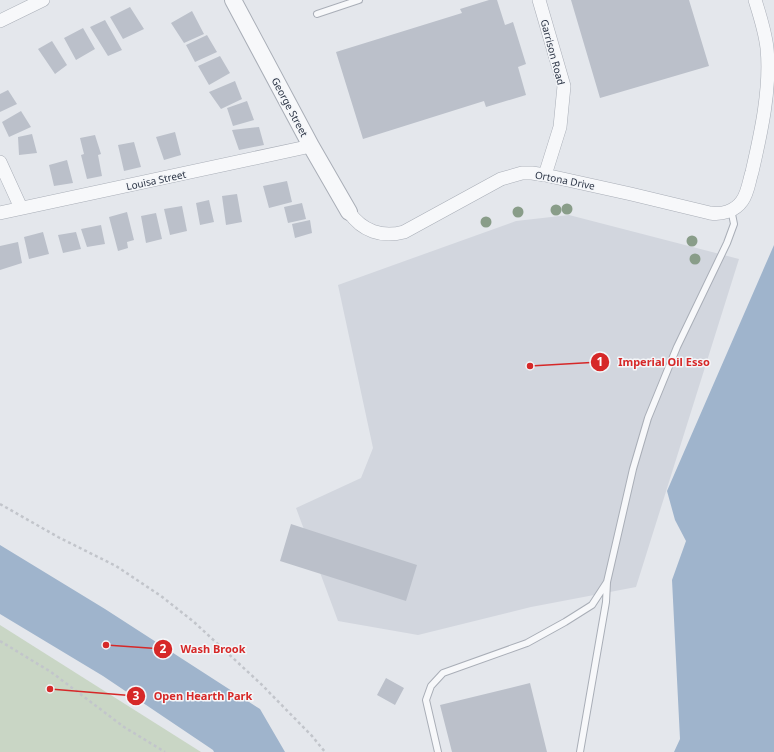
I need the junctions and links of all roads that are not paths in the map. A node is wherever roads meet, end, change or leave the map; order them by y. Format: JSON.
{"nodes":[{"id":1,"x":43,"y":0,"type":"edge"},
{"id":2,"x":233,"y":0,"type":"edge"},
{"id":3,"x":359,"y":0,"type":"edge"},
{"id":4,"x":539,"y":0,"type":"edge"},
{"id":5,"x":755,"y":0,"type":"edge"},
{"id":6,"x":317,"y":14,"type":"dead end"},
{"id":7,"x":0,"y":21,"type":"edge"},
{"id":8,"x":311,"y":146,"type":"junction"},
{"id":9,"x":0,"y":162,"type":"edge"},
{"id":10,"x":545,"y":175,"type":"junction"},
{"id":11,"x":21,"y":208,"type":"junction"},
{"id":12,"x":731,"y":210,"type":"junction"},
{"id":13,"x":349,"y":212,"type":"joint"},
{"id":14,"x":0,"y":213,"type":"edge"},
{"id":15,"x":607,"y":582,"type":"junction"},
{"id":16,"x":438,"y":752,"type":"edge"},
{"id":17,"x":580,"y":752,"type":"edge"}],
"edges":[{"from":1,"to":7,"type":"street"},
{"from":2,"to":8,"type":"street","name":"George Street"},
{"from":3,"to":6,"type":"lane"},
{"from":4,"to":10,"type":"street","name":"Garrison Road"},
{"from":5,"to":12,"type":"street"},
{"from":8,"to":11,"type":"street","name":"Louisa Street"},
{"from":8,"to":13,"type":"street","name":"George Street"},
{"from":9,"to":11,"type":"street"},
{"from":10,"to":12,"type":"street","name":"Ortona Drive"},
{"from":10,"to":13,"type":"street","name":"Ortona Drive"},
{"from":11,"to":14,"type":"street","name":"Louisa Street"},
{"from":12,"to":15,"type":"lane"},
{"from":15,"to":16,"type":"lane"},
{"from":15,"to":17,"type":"lane"}]}
